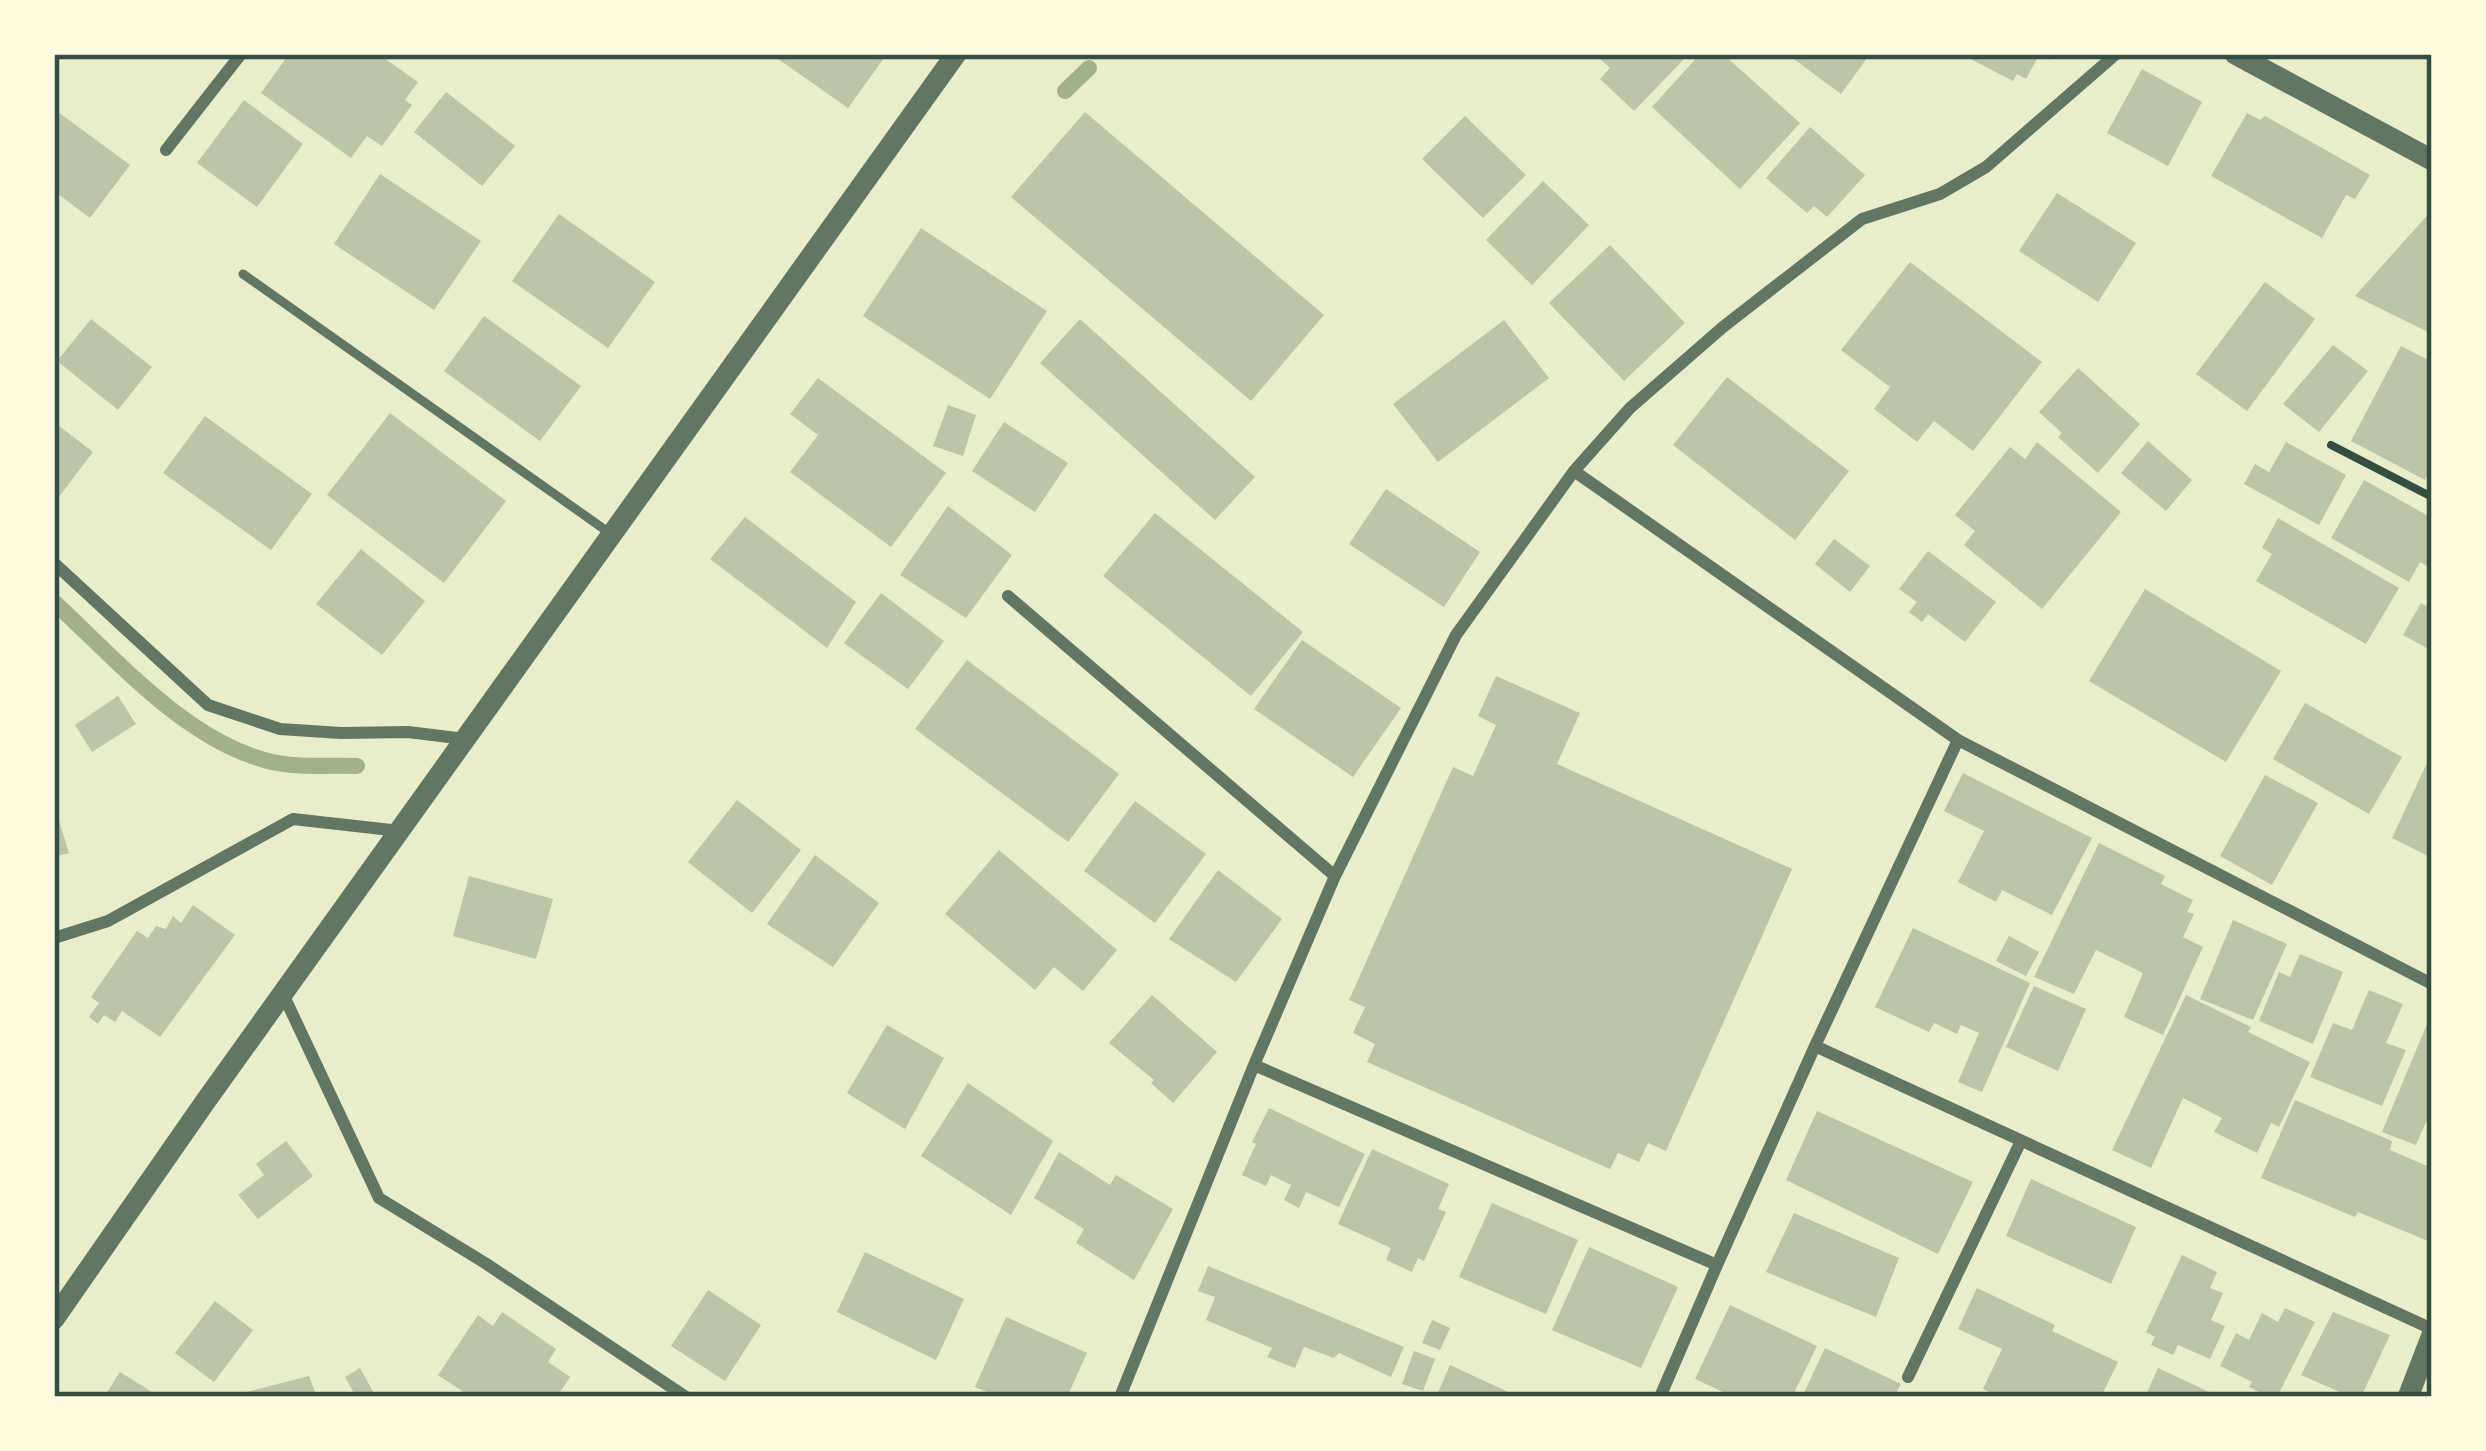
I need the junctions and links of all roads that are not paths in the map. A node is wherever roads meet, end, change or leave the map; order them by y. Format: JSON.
{"nodes":[{"id":1,"x":241,"y":54,"type":"edge"},
{"id":2,"x":956,"y":54,"type":"edge"},
{"id":3,"x":2116,"y":54,"type":"edge"},
{"id":4,"x":2235,"y":54,"type":"edge"},
{"id":5,"x":166,"y":150,"type":"dead end"},
{"id":6,"x":2432,"y":160,"type":"edge"},
{"id":7,"x":243,"y":274,"type":"dead end"},
{"id":8,"x":1574,"y":471,"type":"junction"},
{"id":9,"x":613,"y":536,"type":"junction"},
{"id":10,"x":54,"y":563,"type":"edge"},
{"id":11,"x":1008,"y":596,"type":"dead end"},
{"id":12,"x":466,"y":739,"type":"junction"},
{"id":13,"x":1958,"y":740,"type":"junction"},
{"id":14,"x":400,"y":831,"type":"junction"},
{"id":15,"x":1335,"y":875,"type":"junction"},
{"id":16,"x":54,"y":938,"type":"edge"},
{"id":17,"x":2432,"y":984,"type":"edge"},
{"id":18,"x":283,"y":994,"type":"junction"},
{"id":19,"x":1815,"y":1046,"type":"junction"},
{"id":20,"x":1254,"y":1066,"type":"junction"},
{"id":21,"x":2021,"y":1141,"type":"junction"},
{"id":22,"x":1717,"y":1265,"type":"junction"},
{"id":23,"x":54,"y":1319,"type":"edge"},
{"id":24,"x":2432,"y":1332,"type":"edge"},
{"id":25,"x":1908,"y":1377,"type":"dead end"},
{"id":26,"x":686,"y":1397,"type":"edge"},
{"id":27,"x":1120,"y":1397,"type":"edge"},
{"id":28,"x":1660,"y":1397,"type":"edge"},
{"id":29,"x":2408,"y":1397,"type":"edge"}],
"edges":[{"from":1,"to":5,"type":"street"},
{"from":2,"to":9,"type":"street"},
{"from":3,"to":8,"type":"street"},
{"from":4,"to":6,"type":"street"},
{"from":7,"to":9,"type":"lane"},
{"from":8,"to":13,"type":"street"},
{"from":8,"to":15,"type":"street"},
{"from":9,"to":12,"type":"street"},
{"from":10,"to":12,"type":"street"},
{"from":11,"to":15,"type":"street"},
{"from":12,"to":14,"type":"street"},
{"from":13,"to":17,"type":"street"},
{"from":13,"to":19,"type":"street"},
{"from":14,"to":16,"type":"street"},
{"from":14,"to":18,"type":"street"},
{"from":15,"to":20,"type":"street"},
{"from":18,"to":23,"type":"street"},
{"from":18,"to":26,"type":"street"},
{"from":19,"to":21,"type":"street"},
{"from":19,"to":22,"type":"street"},
{"from":20,"to":22,"type":"street"},
{"from":20,"to":27,"type":"street"},
{"from":21,"to":24,"type":"street"},
{"from":21,"to":25,"type":"street"},
{"from":22,"to":28,"type":"street"},
{"from":24,"to":29,"type":"street"}]}
